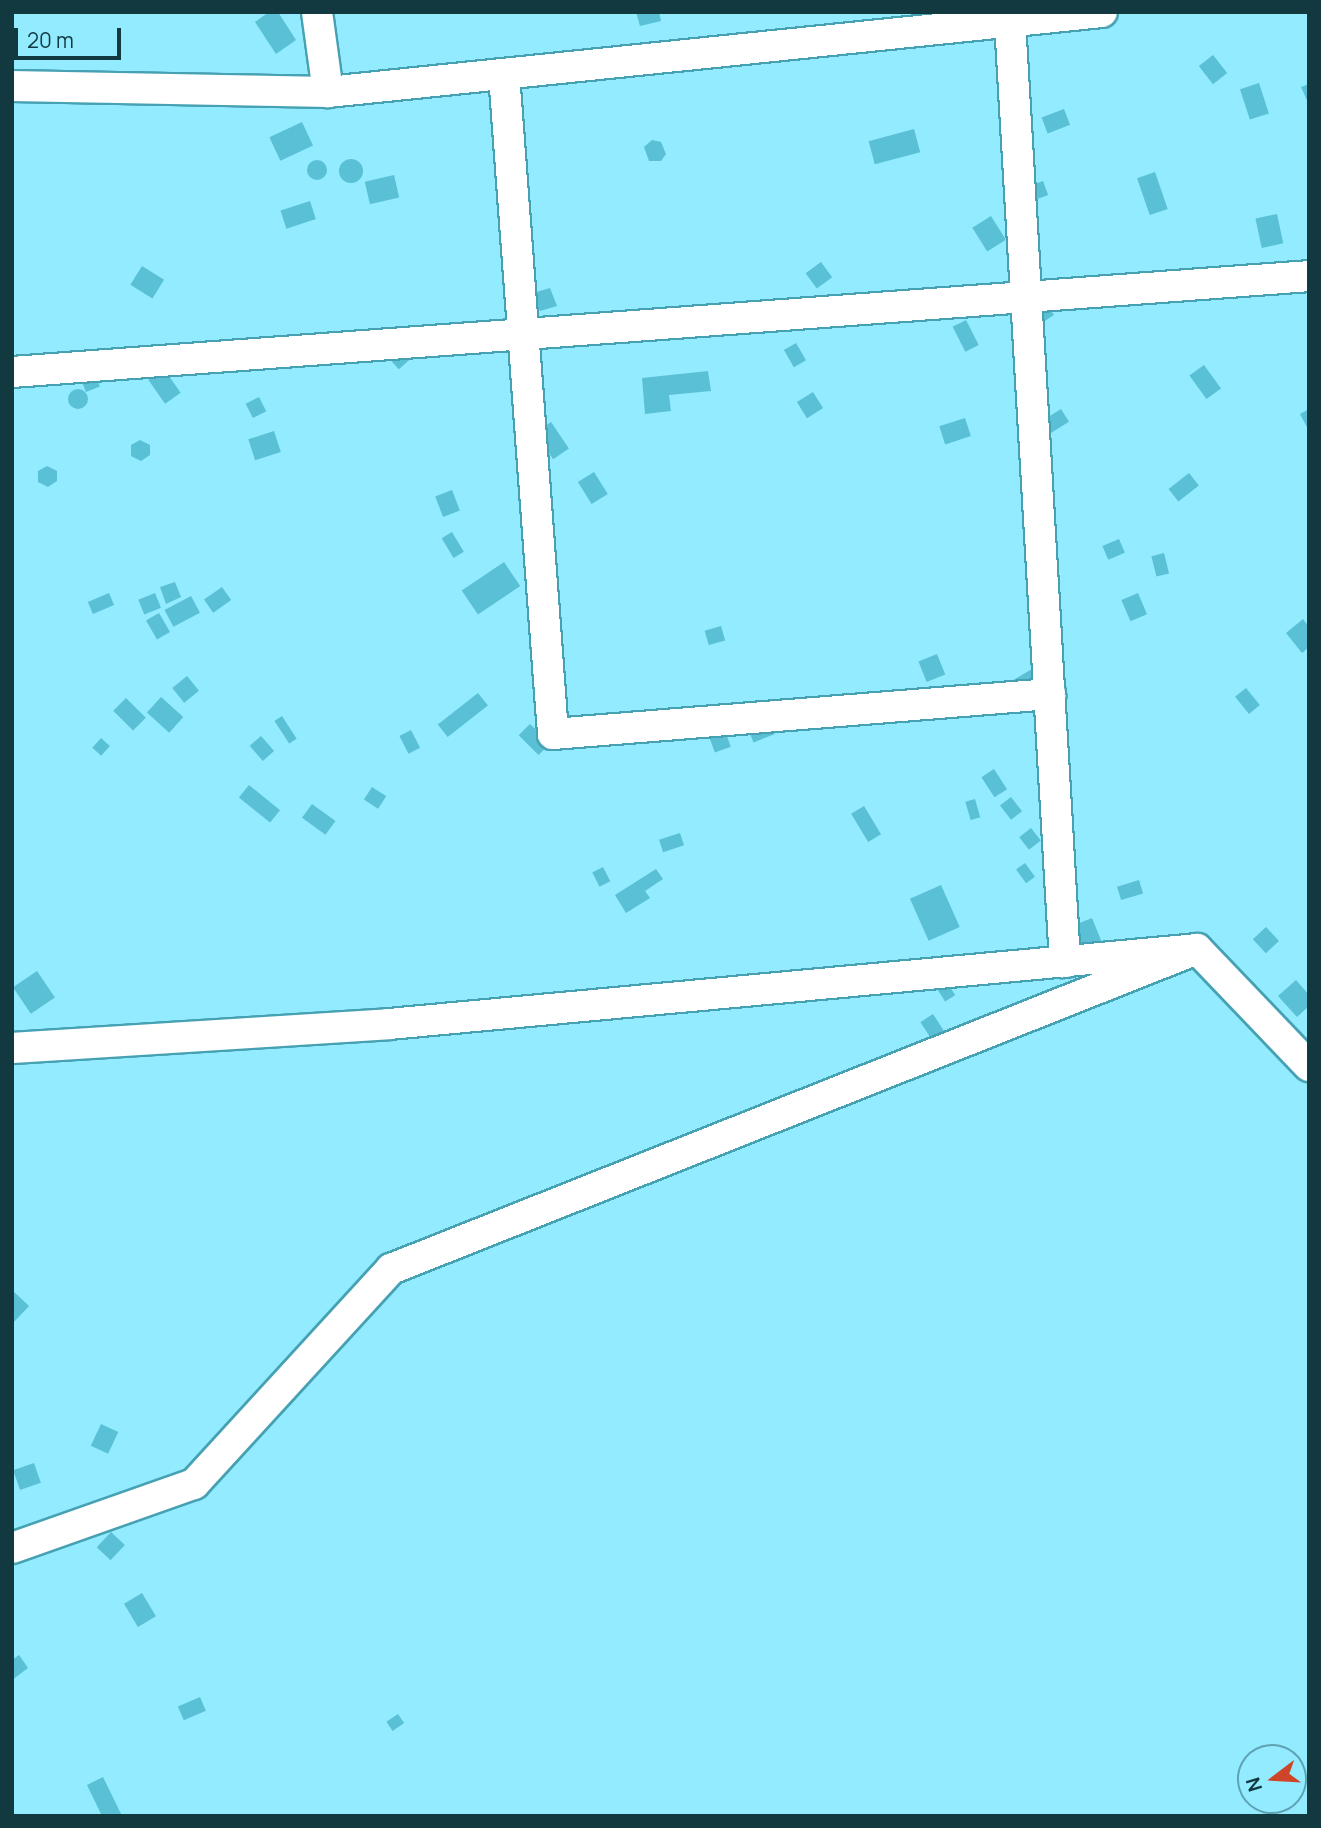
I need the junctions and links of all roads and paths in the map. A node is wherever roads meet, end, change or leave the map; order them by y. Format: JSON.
{"nodes":[{"id":1,"x":317,"y":12,"type":"edge"},
{"id":2,"x":1101,"y":12,"type":"edge"},
{"id":3,"x":1010,"y":22,"type":"junction"},
{"id":4,"x":504,"y":74,"type":"junction"},
{"id":5,"x":12,"y":86,"type":"edge"},
{"id":6,"x":328,"y":92,"type":"junction"},
{"id":7,"x":1309,"y":276,"type":"edge"},
{"id":8,"x":1026,"y":297,"type":"junction"},
{"id":9,"x":524,"y":334,"type":"junction"},
{"id":10,"x":12,"y":372,"type":"edge"},
{"id":11,"x":1050,"y":694,"type":"junction"},
{"id":12,"x":1197,"y":949,"type":"junction"},
{"id":13,"x":1066,"y":962,"type":"junction"},
{"id":14,"x":12,"y":1048,"type":"edge"},
{"id":15,"x":1309,"y":1066,"type":"edge"},
{"id":16,"x":12,"y":1548,"type":"edge"}],
"edges":[{"from":1,"to":6,"type":"street"},
{"from":2,"to":3,"type":"street"},
{"from":3,"to":4,"type":"street"},
{"from":3,"to":8,"type":"street"},
{"from":4,"to":6,"type":"street"},
{"from":4,"to":9,"type":"street"},
{"from":5,"to":6,"type":"street"},
{"from":7,"to":8,"type":"street"},
{"from":8,"to":9,"type":"street"},
{"from":8,"to":11,"type":"street"},
{"from":9,"to":10,"type":"street"},
{"from":9,"to":11,"type":"street"},
{"from":11,"to":13,"type":"street"},
{"from":12,"to":13,"type":"street"},
{"from":12,"to":15,"type":"street"},
{"from":12,"to":16,"type":"street"},
{"from":13,"to":14,"type":"street"}]}
